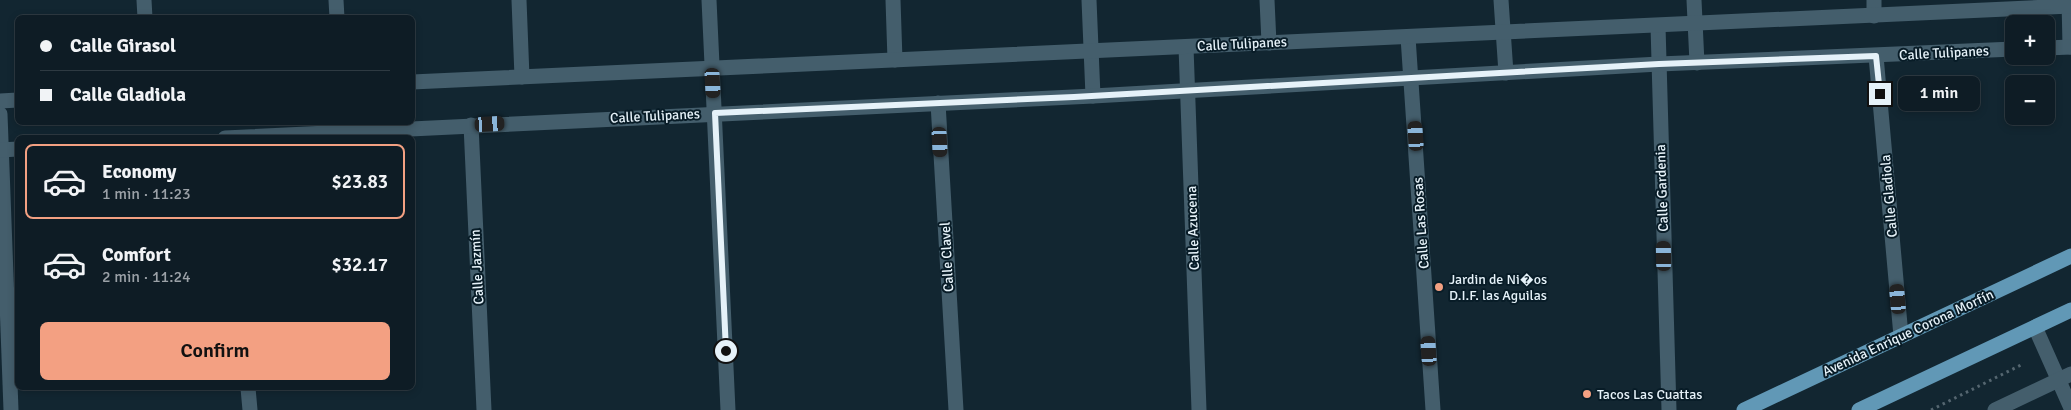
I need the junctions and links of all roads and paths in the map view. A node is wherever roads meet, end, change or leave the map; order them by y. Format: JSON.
{"nodes":[{"id":1,"x":144,"y":0,"type":"edge"},
{"id":2,"x":336,"y":0,"type":"edge"},
{"id":3,"x":519,"y":0,"type":"edge"},
{"id":4,"x":708,"y":0,"type":"edge"},
{"id":5,"x":893,"y":0,"type":"edge"},
{"id":6,"x":1089,"y":0,"type":"edge"},
{"id":7,"x":1267,"y":0,"type":"edge"},
{"id":8,"x":1501,"y":0,"type":"edge"},
{"id":9,"x":1694,"y":0,"type":"edge"},
{"id":10,"x":1874,"y":0,"type":"edge"},
{"id":11,"x":2070,"y":4,"type":"edge"},
{"id":12,"x":145,"y":15,"type":"edge"},
{"id":13,"x":336,"y":15,"type":"edge"},
{"id":14,"x":1874,"y":16,"type":"junction"},
{"id":15,"x":1695,"y":24,"type":"junction"},
{"id":16,"x":1658,"y":26,"type":"junction"},
{"id":17,"x":1503,"y":33,"type":"junction"},
{"id":18,"x":1408,"y":37,"type":"junction"},
{"id":19,"x":1269,"y":43,"type":"junction"},
{"id":20,"x":1186,"y":47,"type":"junction"},
{"id":21,"x":2071,"y":47,"type":"edge"},
{"id":22,"x":2055,"y":48,"type":"edge"},
{"id":23,"x":2005,"y":50,"type":"edge"},
{"id":24,"x":1091,"y":51,"type":"junction"},
{"id":25,"x":1876,"y":56,"type":"junction"},
{"id":26,"x":895,"y":60,"type":"junction"},
{"id":27,"x":1697,"y":63,"type":"junction"},
{"id":28,"x":1659,"y":64,"type":"junction"},
{"id":29,"x":712,"y":68,"type":"junction"},
{"id":30,"x":1506,"y":73,"type":"junction"},
{"id":31,"x":522,"y":77,"type":"junction"},
{"id":32,"x":1412,"y":78,"type":"junction"},
{"id":33,"x":415,"y":82,"type":"edge"},
{"id":34,"x":1188,"y":90,"type":"junction"},
{"id":35,"x":1093,"y":96,"type":"junction"},
{"id":36,"x":15,"y":100,"type":"edge"},
{"id":37,"x":0,"y":101,"type":"edge"},
{"id":38,"x":938,"y":103,"type":"junction"},
{"id":39,"x":715,"y":113,"type":"junction"},
{"id":40,"x":0,"y":114,"type":"edge"},
{"id":41,"x":471,"y":125,"type":"junction"},
{"id":42,"x":271,"y":135,"type":"edge"},
{"id":43,"x":15,"y":149,"type":"edge"},
{"id":44,"x":1,"y":150,"type":"edge"},
{"id":45,"x":2071,"y":256,"type":"edge"},
{"id":46,"x":2071,"y":310,"type":"edge"},
{"id":47,"x":2035,"y":327,"type":"junction"},
{"id":48,"x":1901,"y":336,"type":"junction"},
{"id":49,"x":2021,"y":365,"type":"dead end"},
{"id":50,"x":2065,"y":377,"type":"edge"},
{"id":51,"x":248,"y":390,"type":"edge"},
{"id":52,"x":2071,"y":408,"type":"edge"},
{"id":53,"x":11,"y":410,"type":"edge"},
{"id":54,"x":250,"y":410,"type":"edge"},
{"id":55,"x":484,"y":410,"type":"edge"},
{"id":56,"x":728,"y":410,"type":"edge"},
{"id":57,"x":956,"y":410,"type":"edge"},
{"id":58,"x":1199,"y":410,"type":"edge"},
{"id":59,"x":1433,"y":410,"type":"edge"},
{"id":60,"x":1669,"y":410,"type":"edge"},
{"id":61,"x":1744,"y":410,"type":"edge"},
{"id":62,"x":1860,"y":410,"type":"edge"},
{"id":63,"x":1931,"y":410,"type":"edge"},
{"id":64,"x":1995,"y":410,"type":"edge"}],
"edges":[{"from":1,"to":12,"type":"street"},
{"from":2,"to":13,"type":"street"},
{"from":3,"to":31,"type":"street"},
{"from":4,"to":29,"type":"street"},
{"from":5,"to":26,"type":"street"},
{"from":6,"to":24,"type":"street"},
{"from":7,"to":19,"type":"street"},
{"from":8,"to":17,"type":"street"},
{"from":9,"to":15,"type":"street"},
{"from":10,"to":14,"type":"street"},
{"from":11,"to":14,"type":"street","name":"Calle Tulipanes"},
{"from":11,"to":21,"type":"street"},
{"from":14,"to":15,"type":"street","name":"Calle Tulipanes"},
{"from":15,"to":16,"type":"street","name":"Calle Tulipanes"},
{"from":15,"to":27,"type":"street"},
{"from":16,"to":17,"type":"street","name":"Calle Tulipanes"},
{"from":16,"to":28,"type":"street","name":"Calle Gardenia"},
{"from":17,"to":18,"type":"street","name":"Calle Tulipanes"},
{"from":17,"to":30,"type":"street"},
{"from":18,"to":19,"type":"street","name":"Calle Tulipanes"},
{"from":18,"to":32,"type":"street","name":"Calle Las Rosas"},
{"from":19,"to":20,"type":"street","name":"Calle Tulipanes"},
{"from":20,"to":24,"type":"street","name":"Calle Tulipanes"},
{"from":20,"to":34,"type":"street","name":"Calle Azucena"},
{"from":21,"to":22,"type":"street"},
{"from":23,"to":25,"type":"street","name":"Calle Tulipanes"},
{"from":24,"to":26,"type":"street","name":"Calle Tulipanes"},
{"from":24,"to":35,"type":"street"},
{"from":25,"to":27,"type":"street","name":"Calle Tulipanes"},
{"from":25,"to":48,"type":"street","name":"Calle Gladiola"},
{"from":26,"to":29,"type":"street","name":"Calle Tulipanes"},
{"from":27,"to":28,"type":"street","name":"Calle Tulipanes"},
{"from":28,"to":30,"type":"street","name":"Calle Tulipanes"},
{"from":28,"to":60,"type":"street","name":"Calle Gardenia"},
{"from":29,"to":31,"type":"street","name":"Calle Tulipanes"},
{"from":29,"to":39,"type":"street"},
{"from":30,"to":32,"type":"street","name":"Calle Tulipanes"},
{"from":31,"to":33,"type":"street","name":"Calle Tulipanes"},
{"from":32,"to":34,"type":"street","name":"Calle Tulipanes"},
{"from":32,"to":59,"type":"street","name":"Calle Las Rosas"},
{"from":34,"to":35,"type":"street","name":"Calle Tulipanes"},
{"from":34,"to":58,"type":"street","name":"Calle Azucena"},
{"from":35,"to":38,"type":"street","name":"Calle Tulipanes"},
{"from":36,"to":37,"type":"street"},
{"from":38,"to":39,"type":"street","name":"Calle Tulipanes"},
{"from":38,"to":57,"type":"street","name":"Calle Clavel"},
{"from":39,"to":41,"type":"street","name":"Calle Tulipanes"},
{"from":39,"to":56,"type":"street"},
{"from":40,"to":44,"type":"street"},
{"from":41,"to":42,"type":"street","name":"Calle Tulipanes"},
{"from":41,"to":55,"type":"street","name":"Calle Jazmín"},
{"from":43,"to":44,"type":"street"},
{"from":44,"to":53,"type":"street"},
{"from":45,"to":48,"type":"main road","name":"Avenida Enrique Corona Morfín"},
{"from":46,"to":47,"type":"main road"},
{"from":47,"to":50,"type":"street"},
{"from":47,"to":62,"type":"main road"},
{"from":48,"to":61,"type":"main road","name":"Avenida Enrique Corona Morfín"},
{"from":49,"to":63,"type":"path"},
{"from":50,"to":52,"type":"street"},
{"from":50,"to":64,"type":"street"},
{"from":51,"to":54,"type":"street"}]}
